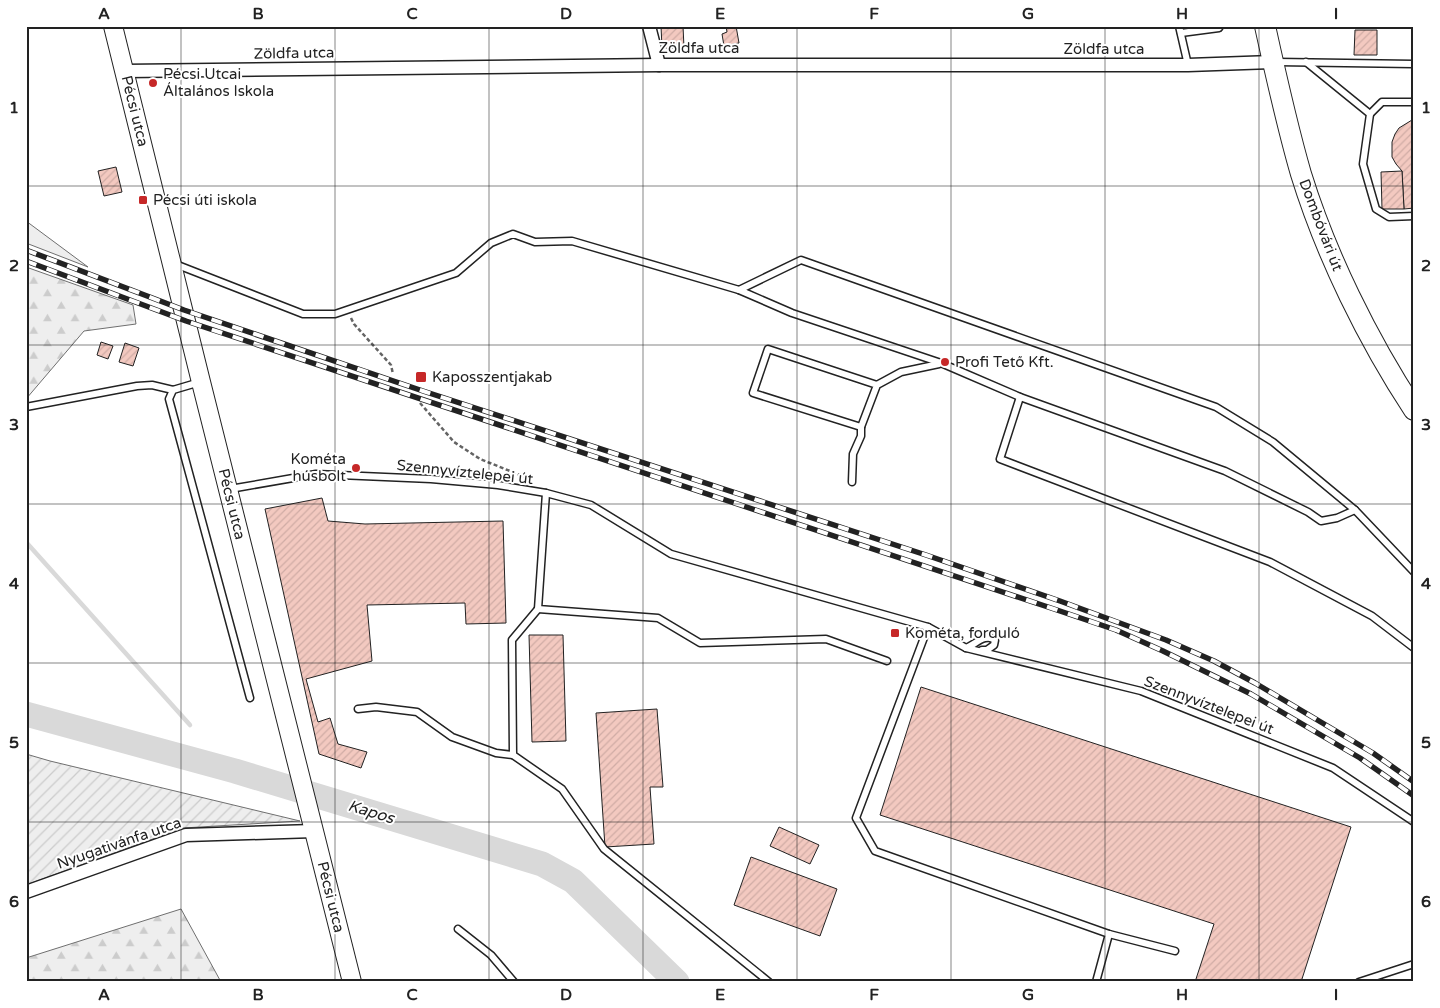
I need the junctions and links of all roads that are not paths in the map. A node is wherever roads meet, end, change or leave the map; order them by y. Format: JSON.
{"nodes":[{"id":1,"x":113,"y":26,"type":"edge"},
{"id":2,"x":649,"y":26,"type":"edge"},
{"id":3,"x":1220,"y":26,"type":"edge"},
{"id":4,"x":1265,"y":26,"type":"edge"},
{"id":5,"x":1180,"y":30,"type":"edge"},
{"id":6,"x":1273,"y":62,"type":"junction"},
{"id":7,"x":1306,"y":62,"type":"junction"},
{"id":8,"x":659,"y":64,"type":"junction"},
{"id":9,"x":1414,"y":64,"type":"edge"},
{"id":10,"x":1188,"y":65,"type":"junction"},
{"id":11,"x":125,"y":71,"type":"junction"},
{"id":12,"x":1414,"y":102,"type":"edge"},
{"id":13,"x":1370,"y":114,"type":"junction"},
{"id":14,"x":1414,"y":216,"type":"edge"},
{"id":15,"x":172,"y":263,"type":"junction"},
{"id":16,"x":739,"y":290,"type":"junction"},
{"id":17,"x":941,"y":363,"type":"junction"},
{"id":18,"x":201,"y":382,"type":"junction"},
{"id":19,"x":877,"y":385,"type":"junction"},
{"id":20,"x":173,"y":390,"type":"junction"},
{"id":21,"x":1020,"y":397,"type":"junction"},
{"id":22,"x":26,"y":407,"type":"edge"},
{"id":23,"x":1414,"y":410,"type":"edge"},
{"id":24,"x":861,"y":427,"type":"junction"},
{"id":25,"x":852,"y":482,"type":"dead end"},
{"id":26,"x":229,"y":490,"type":"junction"},
{"id":27,"x":546,"y":493,"type":"junction"},
{"id":28,"x":1355,"y":510,"type":"junction"},
{"id":29,"x":1414,"y":572,"type":"edge"},
{"id":30,"x":538,"y":609,"type":"junction"},
{"id":31,"x":928,"y":627,"type":"junction"},
{"id":32,"x":966,"y":648,"type":"junction"},
{"id":33,"x":1414,"y":648,"type":"edge"},
{"id":34,"x":979,"y":651,"type":"junction"},
{"id":35,"x":887,"y":661,"type":"dead end"},
{"id":36,"x":250,"y":698,"type":"dead end"},
{"id":37,"x":358,"y":709,"type":"dead end"},
{"id":38,"x":512,"y":756,"type":"junction"},
{"id":39,"x":1414,"y":822,"type":"edge"},
{"id":40,"x":312,"y":823,"type":"junction"},
{"id":41,"x":26,"y":892,"type":"edge"},
{"id":42,"x":458,"y":929,"type":"dead end"},
{"id":43,"x":1109,"y":934,"type":"junction"},
{"id":44,"x":1176,"y":951,"type":"dead end"},
{"id":45,"x":1414,"y":964,"type":"edge"},
{"id":46,"x":352,"y":982,"type":"edge"},
{"id":47,"x":514,"y":982,"type":"edge"},
{"id":48,"x":769,"y":982,"type":"edge"},
{"id":49,"x":1096,"y":982,"type":"edge"},
{"id":50,"x":1359,"y":982,"type":"edge"}],
"edges":[{"from":1,"to":11,"type":"street","name":"Pécsi utca"},
{"from":2,"to":8,"type":"street"},
{"from":3,"to":5,"type":"lane"},
{"from":4,"to":6,"type":"main road","name":"Dombóvári út"},
{"from":5,"to":10,"type":"lane"},
{"from":6,"to":7,"type":"lane"},
{"from":6,"to":10,"type":"street","name":"Zöldfa utca"},
{"from":6,"to":23,"type":"main road","name":"Dombóvári út"},
{"from":7,"to":9,"type":"lane"},
{"from":7,"to":13,"type":"lane"},
{"from":8,"to":10,"type":"street","name":"Zöldfa utca"},
{"from":8,"to":11,"type":"street","name":"Zöldfa utca"},
{"from":11,"to":15,"type":"street","name":"Pécsi utca"},
{"from":12,"to":13,"type":"lane"},
{"from":13,"to":14,"type":"lane"},
{"from":15,"to":16,"type":"lane"},
{"from":15,"to":18,"type":"street","name":"Pécsi utca"},
{"from":16,"to":17,"type":"lane"},
{"from":16,"to":28,"type":"lane"},
{"from":17,"to":19,"type":"lane"},
{"from":17,"to":21,"type":"lane"},
{"from":18,"to":20,"type":"lane"},
{"from":18,"to":26,"type":"street","name":"Pécsi utca"},
{"from":19,"to":24,"type":"lane"},
{"from":19,"to":24,"type":"lane"},
{"from":20,"to":22,"type":"lane"},
{"from":20,"to":36,"type":"lane"},
{"from":21,"to":28,"type":"lane"},
{"from":21,"to":33,"type":"lane"},
{"from":24,"to":25,"type":"lane"},
{"from":26,"to":27,"type":"lane","name":"Szennyvíztelepei út"},
{"from":26,"to":40,"type":"street","name":"Pécsi utca"},
{"from":27,"to":30,"type":"lane"},
{"from":27,"to":31,"type":"lane","name":"Szennyvíztelepei út"},
{"from":28,"to":29,"type":"lane"},
{"from":30,"to":35,"type":"lane"},
{"from":30,"to":38,"type":"lane"},
{"from":31,"to":32,"type":"lane"},
{"from":31,"to":43,"type":"lane"},
{"from":32,"to":34,"type":"lane","name":"Szennyvíztelepei út"},
{"from":32,"to":34,"type":"lane"},
{"from":34,"to":39,"type":"lane","name":"Szennyvíztelepei út"},
{"from":37,"to":38,"type":"lane"},
{"from":38,"to":48,"type":"lane"},
{"from":40,"to":41,"type":"street","name":"Nyugativánfa utca"},
{"from":40,"to":46,"type":"street","name":"Pécsi utca"},
{"from":42,"to":47,"type":"lane"},
{"from":43,"to":44,"type":"lane"},
{"from":43,"to":49,"type":"lane"},
{"from":45,"to":50,"type":"lane"}]}
